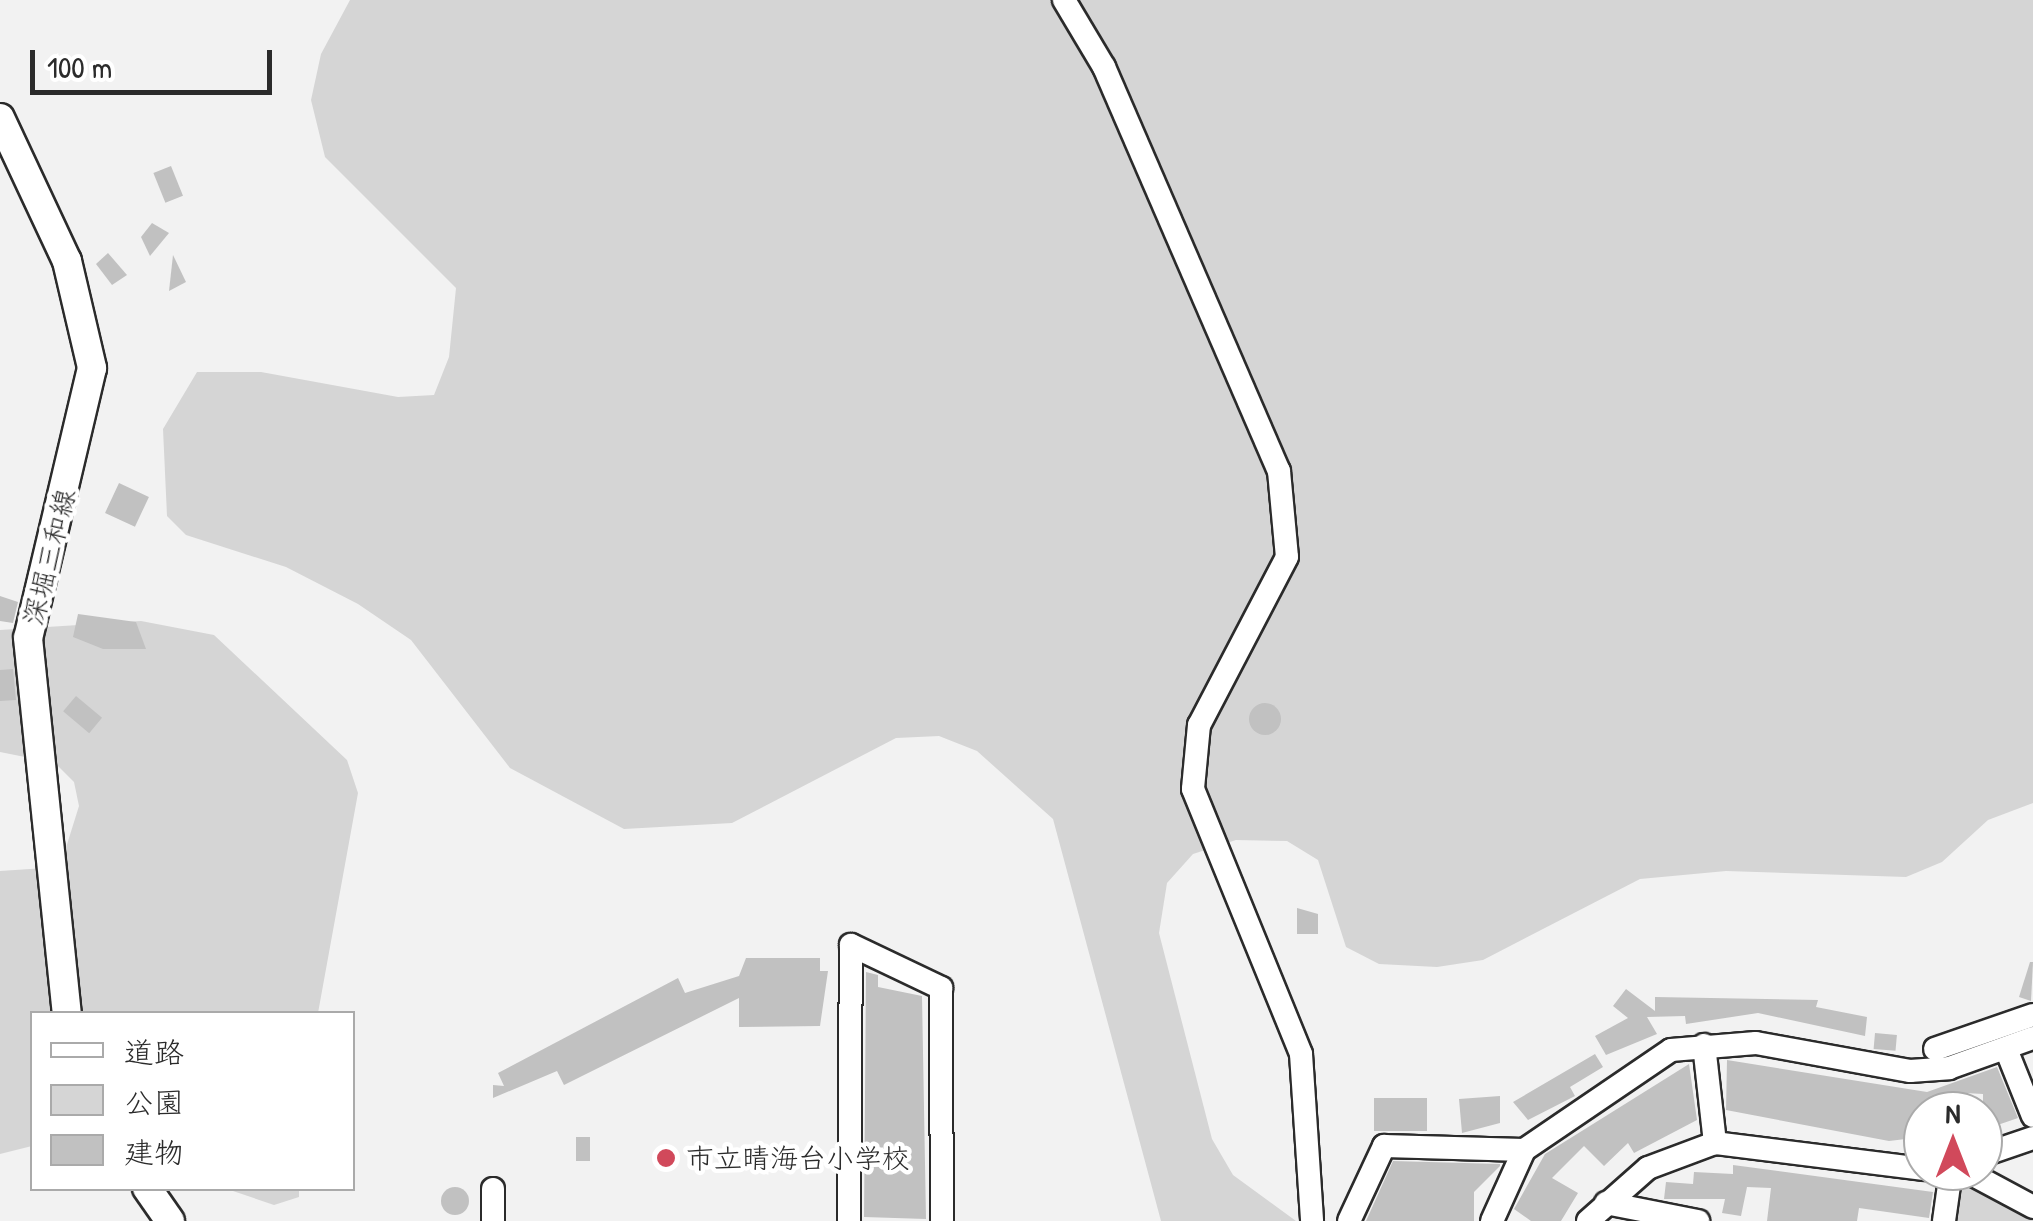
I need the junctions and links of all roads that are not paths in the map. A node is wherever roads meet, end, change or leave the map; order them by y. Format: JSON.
{"nodes":[{"id":1,"x":1064,"y":0,"type":"edge"},
{"id":2,"x":0,"y":118,"type":"edge"},
{"id":3,"x":68,"y":1011,"type":"edge"},
{"id":4,"x":2033,"y":1015,"type":"edge"},
{"id":5,"x":2033,"y":1038,"type":"edge"},
{"id":6,"x":1704,"y":1045,"type":"junction"},
{"id":7,"x":1934,"y":1049,"type":"dead end"},
{"id":8,"x":2006,"y":1049,"type":"junction"},
{"id":9,"x":2033,"y":1116,"type":"edge"},
{"id":10,"x":2033,"y":1138,"type":"edge"},
{"id":11,"x":1715,"y":1144,"type":"junction"},
{"id":12,"x":2003,"y":1148,"type":"edge"},
{"id":13,"x":1524,"y":1150,"type":"junction"},
{"id":14,"x":1903,"y":1167,"type":"edge"},
{"id":15,"x":494,"y":1188,"type":"dead end"},
{"id":16,"x":2003,"y":1190,"type":"edge"},
{"id":17,"x":149,"y":1191,"type":"edge"},
{"id":18,"x":1948,"y":1191,"type":"edge"},
{"id":19,"x":1606,"y":1203,"type":"junction"},
{"id":20,"x":2033,"y":1206,"type":"edge"},
{"id":21,"x":170,"y":1221,"type":"edge"},
{"id":22,"x":494,"y":1221,"type":"edge"},
{"id":23,"x":849,"y":1221,"type":"edge"},
{"id":24,"x":942,"y":1221,"type":"edge"},
{"id":25,"x":1312,"y":1221,"type":"edge"},
{"id":26,"x":1349,"y":1221,"type":"edge"},
{"id":27,"x":1492,"y":1221,"type":"edge"},
{"id":28,"x":1588,"y":1221,"type":"edge"},
{"id":29,"x":1698,"y":1221,"type":"edge"},
{"id":30,"x":1944,"y":1221,"type":"edge"}],
"edges":[{"from":1,"to":25,"type":"street"},
{"from":2,"to":3,"type":"main road","name":"深堀三和線"},
{"from":4,"to":7,"type":"street"},
{"from":5,"to":8,"type":"street"},
{"from":6,"to":8,"type":"street"},
{"from":6,"to":11,"type":"street"},
{"from":6,"to":13,"type":"street"},
{"from":8,"to":9,"type":"street"},
{"from":10,"to":12,"type":"street"},
{"from":11,"to":14,"type":"street"},
{"from":11,"to":19,"type":"street"},
{"from":13,"to":26,"type":"street"},
{"from":13,"to":27,"type":"street"},
{"from":15,"to":22,"type":"street"},
{"from":16,"to":20,"type":"street"},
{"from":17,"to":21,"type":"main road"},
{"from":18,"to":30,"type":"street"},
{"from":19,"to":28,"type":"street"},
{"from":19,"to":29,"type":"street"},
{"from":23,"to":24,"type":"street"}]}
